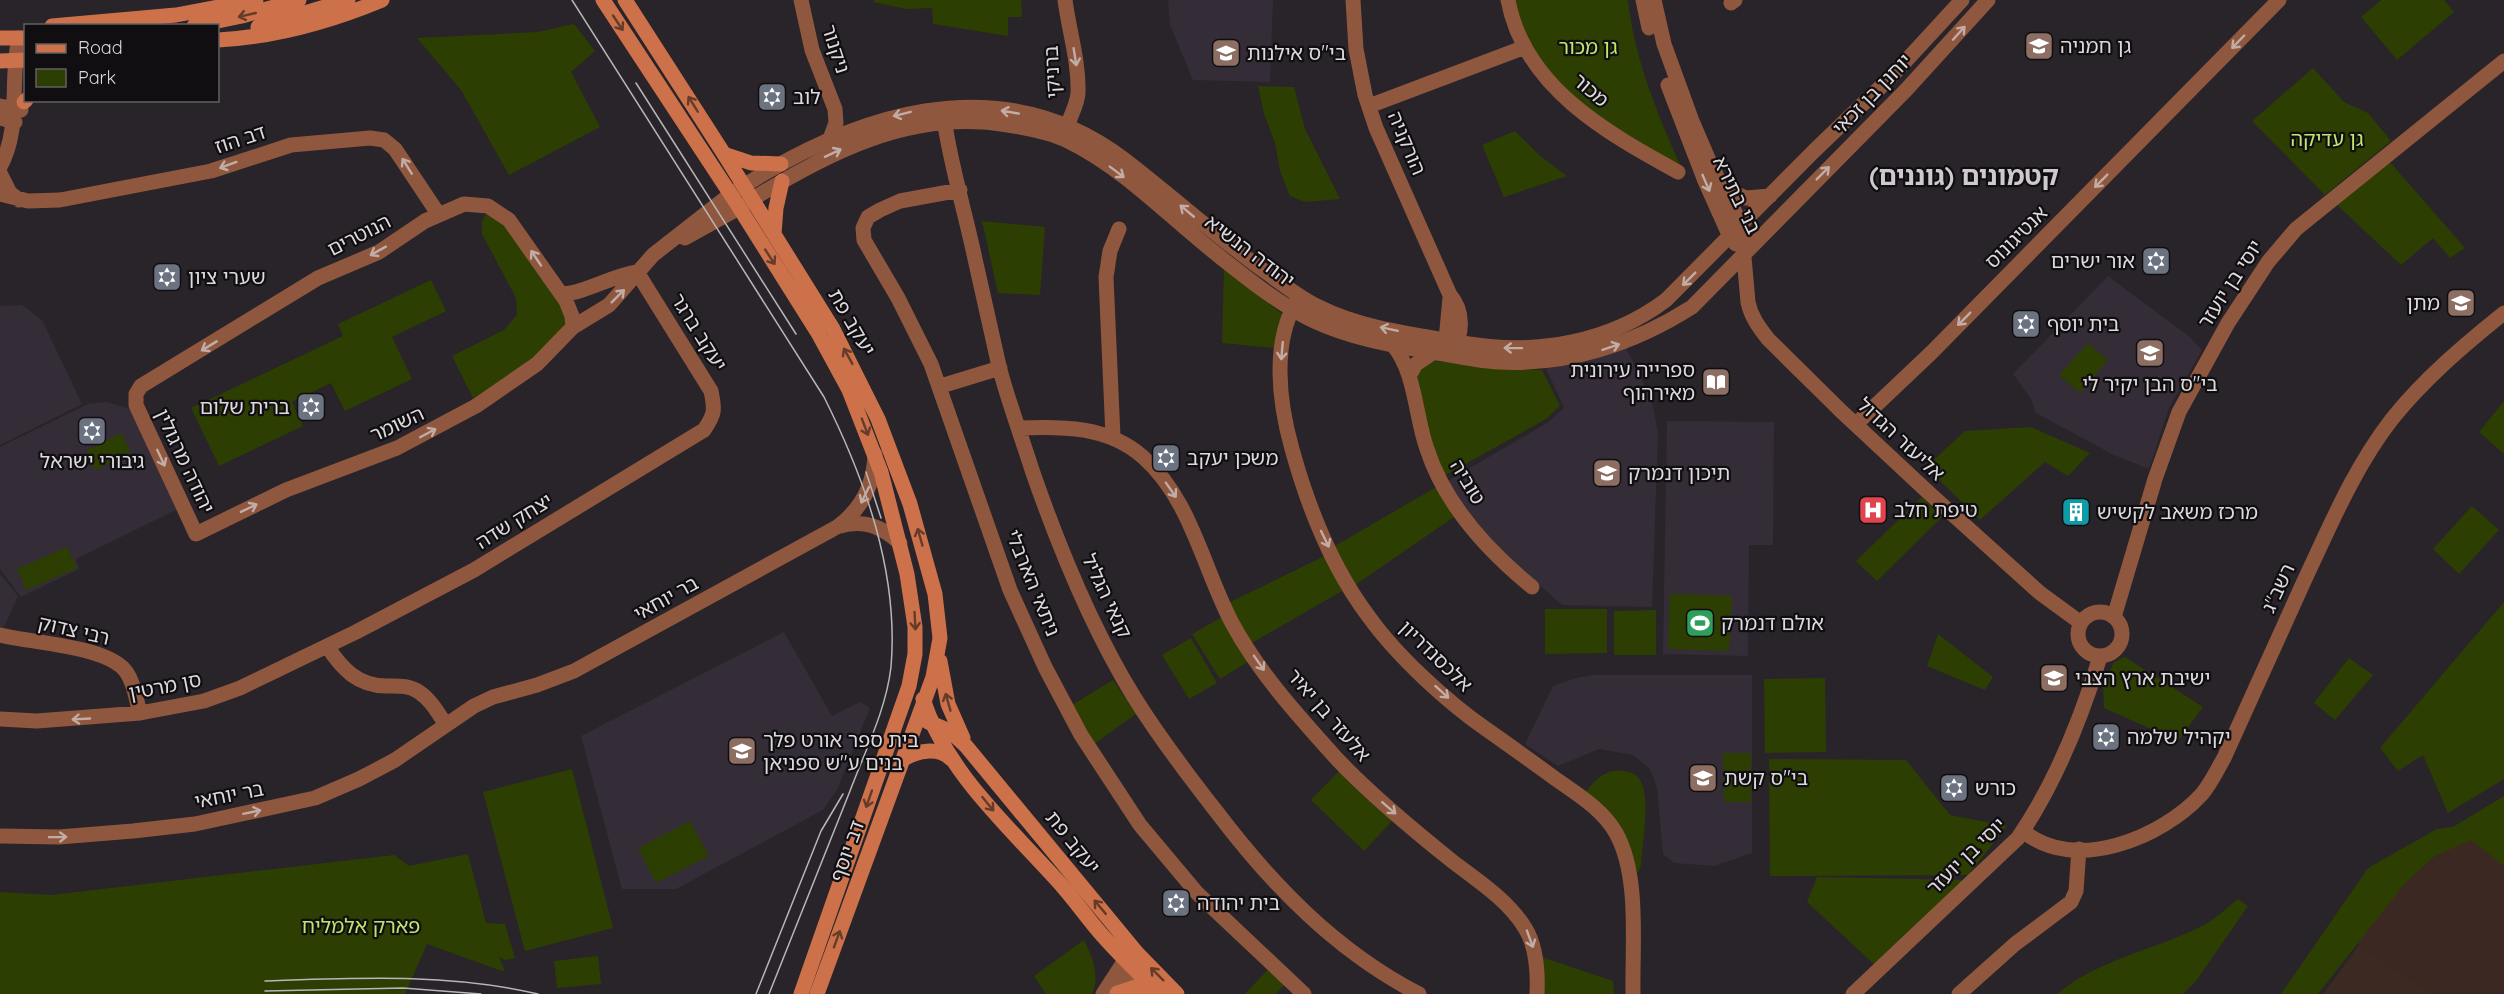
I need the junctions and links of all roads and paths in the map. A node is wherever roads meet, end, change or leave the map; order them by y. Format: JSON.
{"nodes":[{"id":1,"x":256,"y":0,"type":"edge"},
{"id":2,"x":299,"y":0,"type":"edge"},
{"id":3,"x":348,"y":0,"type":"edge"},
{"id":4,"x":381,"y":0,"type":"edge"},
{"id":5,"x":603,"y":0,"type":"edge"},
{"id":6,"x":625,"y":0,"type":"edge"},
{"id":7,"x":801,"y":0,"type":"edge"},
{"id":8,"x":1065,"y":0,"type":"edge"},
{"id":9,"x":1353,"y":0,"type":"edge"},
{"id":10,"x":1642,"y":0,"type":"edge"},
{"id":11,"x":1654,"y":0,"type":"edge"},
{"id":12,"x":1962,"y":0,"type":"edge"},
{"id":13,"x":1988,"y":0,"type":"edge"},
{"id":14,"x":2278,"y":0,"type":"edge"},
{"id":15,"x":1509,"y":5,"type":"edge"},
{"id":16,"x":75,"y":24,"type":"edge"},
{"id":17,"x":204,"y":24,"type":"edge"},
{"id":18,"x":23,"y":37,"type":"edge"},
{"id":19,"x":0,"y":38,"type":"edge"},
{"id":20,"x":219,"y":39,"type":"edge"},
{"id":21,"x":219,"y":39,"type":"edge"},
{"id":22,"x":1525,"y":47,"type":"junction"},
{"id":23,"x":16,"y":60,"type":"edge"},
{"id":24,"x":2504,"y":61,"type":"edge"},
{"id":25,"x":1369,"y":106,"type":"junction"},
{"id":26,"x":16,"y":107,"type":"edge"},
{"id":27,"x":835,"y":109,"type":"junction"},
{"id":28,"x":944,"y":115,"type":"junction"},
{"id":29,"x":863,"y":126,"type":"junction"},
{"id":30,"x":1067,"y":133,"type":"junction"},
{"id":31,"x":830,"y":139,"type":"junction"},
{"id":32,"x":724,"y":154,"type":"junction"},
{"id":33,"x":781,"y":164,"type":"junction"},
{"id":34,"x":0,"y":167,"type":"edge"},
{"id":35,"x":0,"y":172,"type":"edge"},
{"id":36,"x":1677,"y":172,"type":"dead end"},
{"id":37,"x":782,"y":181,"type":"junction"},
{"id":38,"x":1722,"y":188,"type":"junction"},
{"id":39,"x":737,"y":190,"type":"junction"},
{"id":40,"x":960,"y":190,"type":"junction"},
{"id":41,"x":0,"y":194,"type":"edge"},
{"id":42,"x":1770,"y":196,"type":"junction"},
{"id":43,"x":753,"y":199,"type":"junction"},
{"id":44,"x":19,"y":200,"type":"junction"},
{"id":45,"x":739,"y":208,"type":"junction"},
{"id":46,"x":439,"y":215,"type":"junction"},
{"id":47,"x":1741,"y":224,"type":"junction"},
{"id":48,"x":1119,"y":229,"type":"dead end"},
{"id":49,"x":774,"y":234,"type":"junction"},
{"id":50,"x":1730,"y":237,"type":"junction"},
{"id":51,"x":660,"y":250,"type":"junction"},
{"id":52,"x":1743,"y":254,"type":"junction"},
{"id":53,"x":637,"y":272,"type":"junction"},
{"id":54,"x":1715,"y":286,"type":"junction"},
{"id":55,"x":582,"y":290,"type":"junction"},
{"id":56,"x":561,"y":294,"type":"junction"},
{"id":57,"x":1296,"y":302,"type":"junction"},
{"id":58,"x":1748,"y":302,"type":"junction"},
{"id":59,"x":2504,"y":313,"type":"edge"},
{"id":60,"x":594,"y":315,"type":"junction"},
{"id":61,"x":573,"y":327,"type":"junction"},
{"id":62,"x":1393,"y":345,"type":"junction"},
{"id":63,"x":1452,"y":345,"type":"junction"},
{"id":64,"x":1434,"y":352,"type":"junction"},
{"id":65,"x":1000,"y":368,"type":"junction"},
{"id":66,"x":1409,"y":376,"type":"junction"},
{"id":67,"x":941,"y":386,"type":"junction"},
{"id":68,"x":136,"y":405,"type":"joint"},
{"id":69,"x":713,"y":417,"type":"joint"},
{"id":70,"x":1856,"y":424,"type":"junction"},
{"id":71,"x":1018,"y":428,"type":"junction"},
{"id":72,"x":1113,"y":437,"type":"junction"},
{"id":73,"x":875,"y":454,"type":"junction"},
{"id":74,"x":837,"y":527,"type":"junction"},
{"id":75,"x":196,"y":534,"type":"joint"},
{"id":76,"x":900,"y":543,"type":"junction"},
{"id":77,"x":1532,"y":587,"type":"dead end"},
{"id":78,"x":2114,"y":617,"type":"junction"},
{"id":79,"x":2081,"y":623,"type":"junction"},
{"id":80,"x":0,"y":635,"type":"edge"},
{"id":81,"x":327,"y":646,"type":"junction"},
{"id":82,"x":939,"y":651,"type":"junction"},
{"id":83,"x":2100,"y":657,"type":"junction"},
{"id":84,"x":914,"y":661,"type":"junction"},
{"id":85,"x":924,"y":702,"type":"junction"},
{"id":86,"x":140,"y":714,"type":"junction"},
{"id":87,"x":0,"y":719,"type":"edge"},
{"id":88,"x":916,"y":723,"type":"junction"},
{"id":89,"x":932,"y":723,"type":"junction"},
{"id":90,"x":446,"y":725,"type":"junction"},
{"id":91,"x":888,"y":743,"type":"junction"},
{"id":92,"x":969,"y":749,"type":"junction"},
{"id":93,"x":951,"y":759,"type":"junction"},
{"id":94,"x":903,"y":760,"type":"junction"},
{"id":95,"x":2023,"y":831,"type":"junction"},
{"id":96,"x":0,"y":836,"type":"edge"},
{"id":97,"x":2079,"y":849,"type":"junction"},
{"id":98,"x":1132,"y":960,"type":"junction"},
{"id":99,"x":1157,"y":992,"type":"edge"},
{"id":100,"x":801,"y":994,"type":"edge"},
{"id":101,"x":817,"y":994,"type":"edge"},
{"id":102,"x":1112,"y":994,"type":"edge"},
{"id":103,"x":1177,"y":994,"type":"edge"},
{"id":104,"x":1304,"y":994,"type":"edge"},
{"id":105,"x":1419,"y":994,"type":"edge"},
{"id":106,"x":1537,"y":994,"type":"edge"},
{"id":107,"x":1633,"y":994,"type":"edge"},
{"id":108,"x":1853,"y":994,"type":"edge"},
{"id":109,"x":1959,"y":994,"type":"edge"}],
"edges":[{"from":1,"to":16,"type":"main road"},
{"from":2,"to":17,"type":"main road","one_way":true},
{"from":3,"to":20,"type":"main road"},
{"from":4,"to":21,"type":"main road"},
{"from":5,"to":39,"type":"main road","name":"יעקב פת","one_way":true},
{"from":32,"to":6,"type":"main road","name":"יעקב פת","one_way":true},
{"from":7,"to":27,"type":"street","name":"ניקנור"},
{"from":8,"to":30,"type":"street","name":"ברניקי","one_way":true},
{"from":9,"to":25,"type":"street","name":"הורקניה"},
{"from":10,"to":50,"type":"street","name":"בני בתירא","one_way":true},
{"from":11,"to":38,"type":"street","name":"בני בתירא"},
{"from":12,"to":42,"type":"street","name":"יוחנן בן זכאי"},
{"from":52,"to":13,"type":"street","name":"יוחנן בן זכאי","one_way":true},
{"from":14,"to":70,"type":"street","name":"אנטיגונוס","one_way":true},
{"from":15,"to":22,"type":"street","name":"מכור"},
{"from":18,"to":19,"type":"main road"},
{"from":18,"to":23,"type":"street"},
{"from":22,"to":25,"type":"street"},
{"from":22,"to":36,"type":"street","name":"מכור"},
{"from":23,"to":26,"type":"street"},
{"from":24,"to":78,"type":"street","name":"יוסי בן יועזר"},
{"from":25,"to":63,"type":"street","name":"הורקניה"},
{"from":26,"to":34,"type":"street"},
{"from":27,"to":29,"type":"street"},
{"from":27,"to":31,"type":"street"},
{"from":28,"to":29,"type":"street","name":"יהודה הנשיא","one_way":true},
{"from":28,"to":30,"type":"street","name":"יהודה הנשיא"},
{"from":37,"to":28,"type":"street","name":"יהודה הנשיא","one_way":true},
{"from":28,"to":40,"type":"street","name":"קנאי הגליל"},
{"from":29,"to":31,"type":"street","name":"יהודה הנשיא"},
{"from":30,"to":57,"type":"street","name":"יהודה הנשיא"},
{"from":31,"to":33,"type":"street","name":"יהודה הנשיא"},
{"from":32,"to":33,"type":"main road"},
{"from":32,"to":39,"type":"main road","name":"יעקב פת"},
{"from":33,"to":39,"type":"street","name":"יהודה הנשיא"},
{"from":35,"to":44,"type":"street"},
{"from":37,"to":43,"type":"street","name":"יהודה הנשיא"},
{"from":37,"to":49,"type":"main road"},
{"from":38,"to":42,"type":"street"},
{"from":38,"to":47,"type":"street","name":"בני בתירא"},
{"from":39,"to":43,"type":"main road","name":"יעקב פת"},
{"from":39,"to":45,"type":"main road","name":"יעקב פת"},
{"from":39,"to":51,"type":"street"},
{"from":40,"to":65,"type":"street","name":"קנאי הגליל"},
{"from":40,"to":67,"type":"street","name":"ניתאי הארבלי"},
{"from":41,"to":44,"type":"street","name":"דב הוז"},
{"from":42,"to":47,"type":"street","name":"יהודה הנשיא"},
{"from":43,"to":45,"type":"street","name":"יהודה הנשיא"},
{"from":43,"to":49,"type":"main road","name":"יעקב פת"},
{"from":46,"to":44,"type":"street","name":"דב הוז","one_way":true},
{"from":45,"to":51,"type":"street"},
{"from":45,"to":73,"type":"main road","name":"יעקב פת","one_way":true},
{"from":56,"to":46,"type":"street","name":"הנוטרים","one_way":true},
{"from":46,"to":68,"type":"street","name":"הנוטרים","one_way":true},
{"from":47,"to":50,"type":"street","name":"יהודה הנשיא"},
{"from":47,"to":52,"type":"street","name":"בני בתירא"},
{"from":48,"to":72,"type":"street"},
{"from":82,"to":49,"type":"main road","name":"יעקב פת","one_way":true},
{"from":50,"to":52,"type":"street","name":"בני בתירא"},
{"from":50,"to":63,"type":"street","name":"יהודה הנשיא","one_way":true},
{"from":51,"to":53,"type":"street"},
{"from":52,"to":54,"type":"street","name":"יהודה הנשיא"},
{"from":52,"to":58,"type":"street","name":"אליעזר הגדול"},
{"from":53,"to":55,"type":"street"},
{"from":60,"to":53,"type":"street","name":"השומר","one_way":true},
{"from":53,"to":69,"type":"street","name":"יעקב ברגר"},
{"from":54,"to":58,"type":"street"},
{"from":63,"to":54,"type":"street","name":"יהודה הנשיא","one_way":true},
{"from":55,"to":56,"type":"street"},
{"from":55,"to":60,"type":"street"},
{"from":56,"to":61,"type":"street","name":"הנוטרים"},
{"from":57,"to":62,"type":"street","name":"יהודה הנשיא"},
{"from":63,"to":57,"type":"street","name":"יהודה הנשיא","one_way":true},
{"from":57,"to":107,"type":"street","name":"אלכסנדריון","one_way":true},
{"from":58,"to":70,"type":"street","name":"אליעזר הגדול"},
{"from":59,"to":97,"type":"street","name":"רשב\"ג"},
{"from":60,"to":61,"type":"street","name":"השומר"},
{"from":75,"to":61,"type":"street","name":"השומר","one_way":true},
{"from":62,"to":64,"type":"street","name":"יהודה הנשיא"},
{"from":62,"to":66,"type":"street","name":"טוביה"},
{"from":63,"to":64,"type":"street","name":"יהודה הנשיא"},
{"from":64,"to":66,"type":"street"},
{"from":65,"to":67,"type":"street"},
{"from":65,"to":71,"type":"street","name":"קנאי הגליל"},
{"from":66,"to":77,"type":"street","name":"טוביה"},
{"from":67,"to":104,"type":"street","name":"ניתאי הארבלי"},
{"from":68,"to":75,"type":"street","name":"יהודה מרגולין","one_way":true},
{"from":69,"to":81,"type":"street","name":"יצחק שדה"},
{"from":70,"to":79,"type":"street","name":"אליעזר הגדול"},
{"from":71,"to":72,"type":"street","name":"אלעזר בן יאיר"},
{"from":71,"to":105,"type":"street","name":"קנאי הגליל"},
{"from":72,"to":106,"type":"street","name":"אלעזר בן יאיר","one_way":true},
{"from":73,"to":74,"type":"street","name":"בר יוחאי","one_way":true},
{"from":73,"to":76,"type":"main road","name":"יעקב פת"},
{"from":74,"to":76,"type":"street","name":"בר יוחאי"},
{"from":74,"to":90,"type":"street","name":"בר יוחאי"},
{"from":76,"to":84,"type":"main road","name":"יעקב פת","one_way":true},
{"from":78,"to":79,"type":"street"},
{"from":78,"to":83,"type":"street"},
{"from":79,"to":83,"type":"street"},
{"from":80,"to":86,"type":"street","name":"רבי צדוק"},
{"from":81,"to":86,"type":"street","name":"סן מרטין"},
{"from":81,"to":90,"type":"street"},
{"from":82,"to":85,"type":"main road","name":"יעקב פת"},
{"from":92,"to":82,"type":"main road","one_way":true},
{"from":83,"to":95,"type":"street","name":"יוסי בן יועזר"},
{"from":84,"to":85,"type":"main road","name":"יעקב פת"},
{"from":84,"to":91,"type":"main road","name":"יעקב פת"},
{"from":85,"to":88,"type":"main road","name":"יעקב פת"},
{"from":85,"to":89,"type":"main road","name":"יעקב פת"},
{"from":86,"to":87,"type":"street","name":"סן מרטין","one_way":true},
{"from":88,"to":89,"type":"main road"},
{"from":88,"to":91,"type":"main road"},
{"from":88,"to":94,"type":"main road","name":"דב יוסף"},
{"from":89,"to":92,"type":"main road","name":"יעקב פת"},
{"from":89,"to":93,"type":"main road","name":"יעקב פת"},
{"from":96,"to":90,"type":"street","name":"בר יוחאי","one_way":true},
{"from":91,"to":100,"type":"main road","name":"דב יוסף","one_way":true},
{"from":98,"to":92,"type":"main road","name":"יעקב פת","one_way":true},
{"from":93,"to":94,"type":"main road"},
{"from":93,"to":98,"type":"main road","name":"יעקב פת","one_way":true},
{"from":101,"to":94,"type":"main road","name":"דב יוסף","one_way":true},
{"from":95,"to":97,"type":"street","name":"רשב\"ג"},
{"from":95,"to":108,"type":"street","name":"יוסי בן יועזר"},
{"from":97,"to":109,"type":"street"},
{"from":98,"to":99,"type":"main road","name":"יעקב פת"},
{"from":98,"to":102,"type":"street"},
{"from":103,"to":98,"type":"main road","name":"יעקב פת","one_way":true},
{"from":99,"to":102,"type":"main road"}]}
